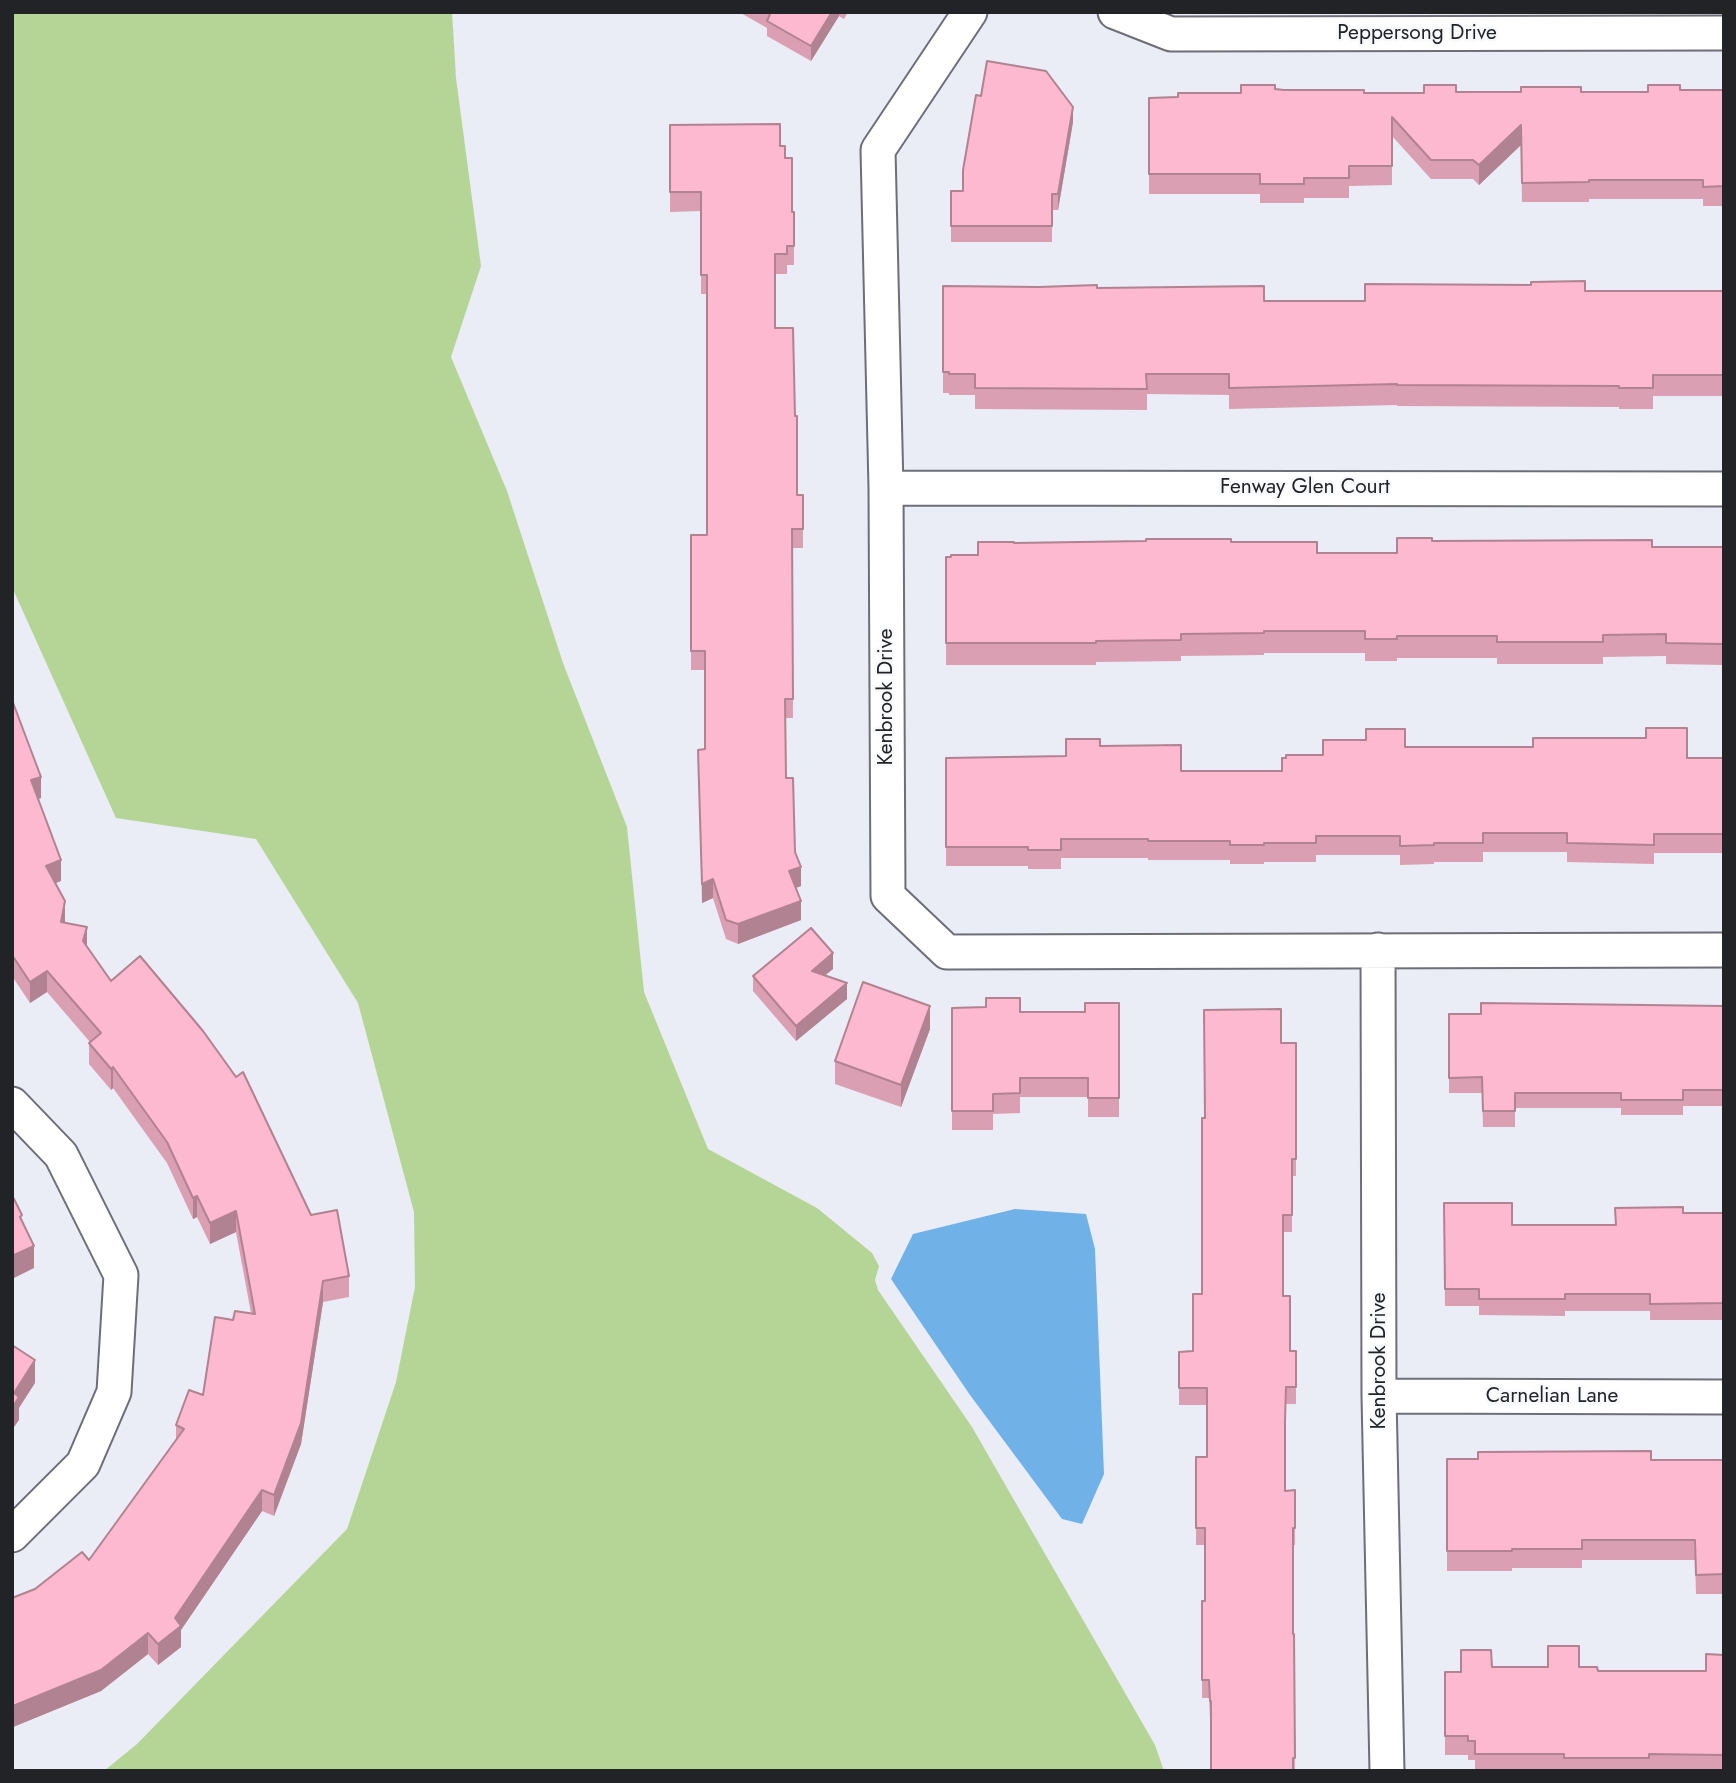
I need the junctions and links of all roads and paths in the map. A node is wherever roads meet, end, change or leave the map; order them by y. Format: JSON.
{"nodes":[{"id":1,"x":970,"y":12,"type":"edge"},
{"id":2,"x":1115,"y":12,"type":"edge"},
{"id":3,"x":1724,"y":33,"type":"edge"},
{"id":4,"x":887,"y":488,"type":"junction"},
{"id":5,"x":1724,"y":489,"type":"edge"},
{"id":6,"x":1378,"y":950,"type":"junction"},
{"id":7,"x":1724,"y":950,"type":"edge"},
{"id":8,"x":12,"y":1104,"type":"edge"},
{"id":9,"x":1379,"y":1396,"type":"junction"},
{"id":10,"x":1724,"y":1397,"type":"edge"},
{"id":11,"x":12,"y":1535,"type":"edge"},
{"id":12,"x":1387,"y":1771,"type":"edge"}],
"edges":[{"from":1,"to":4,"type":"street","name":"Kenbrook Drive"},
{"from":2,"to":3,"type":"street","name":"Peppersong Drive"},
{"from":4,"to":5,"type":"street","name":"Fenway Glen Court"},
{"from":4,"to":6,"type":"street","name":"Kenbrook Drive"},
{"from":6,"to":7,"type":"street","name":"Kenbrook Drive"},
{"from":6,"to":9,"type":"street","name":"Kenbrook Drive"},
{"from":8,"to":11,"type":"street"},
{"from":9,"to":10,"type":"street","name":"Carnelian Lane"},
{"from":9,"to":12,"type":"street","name":"Kenbrook Drive"}]}
